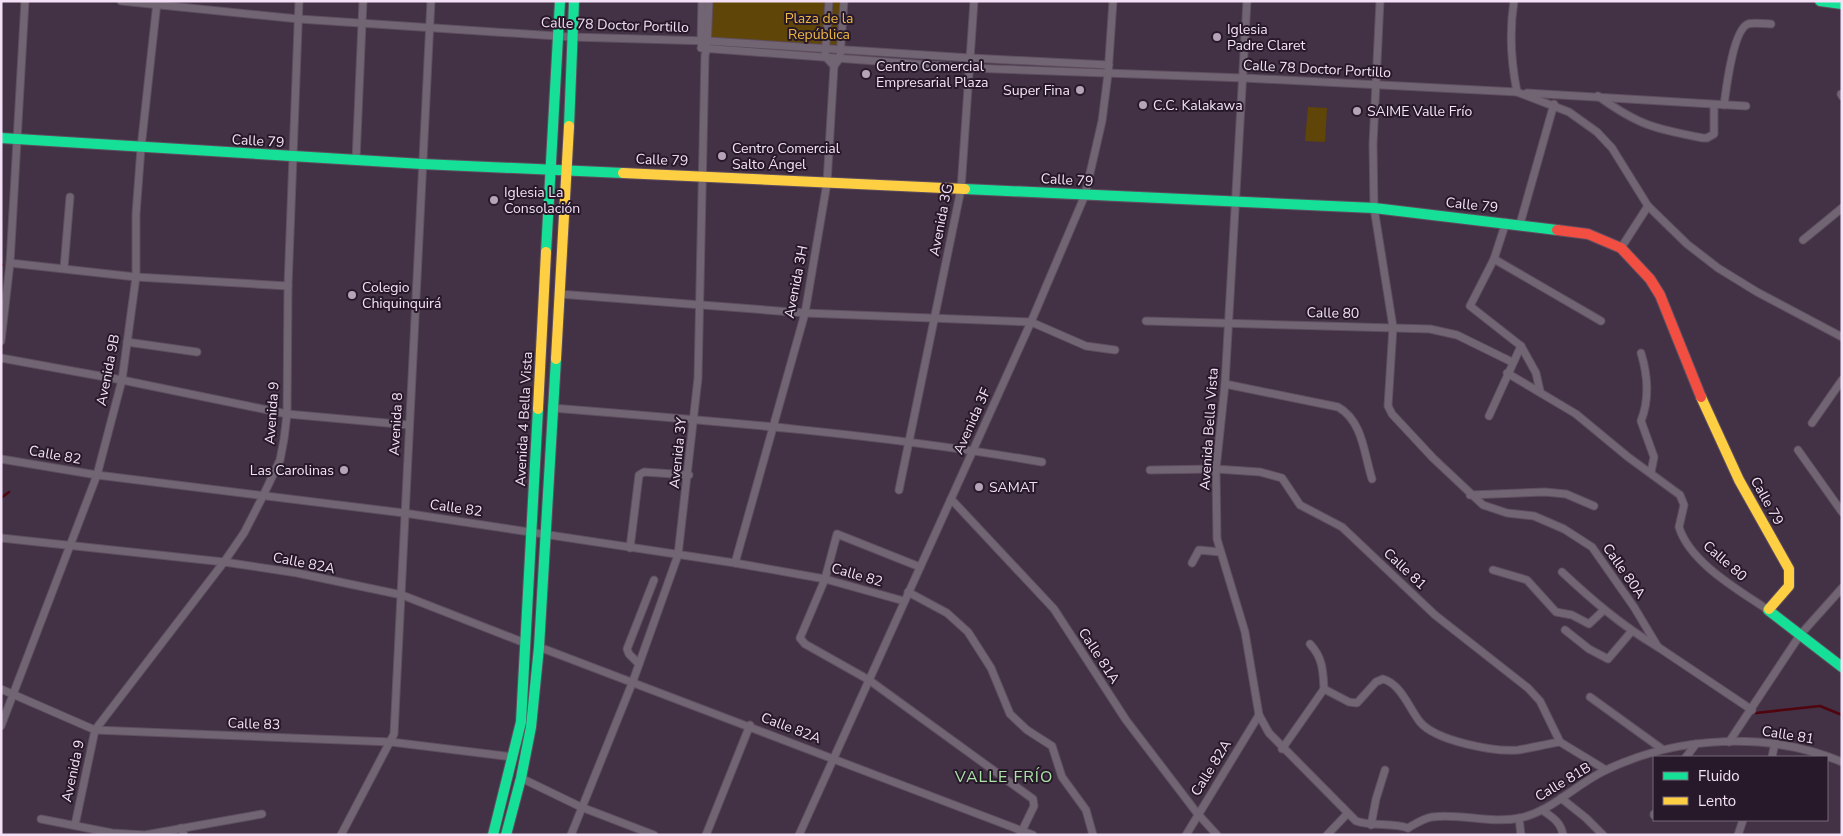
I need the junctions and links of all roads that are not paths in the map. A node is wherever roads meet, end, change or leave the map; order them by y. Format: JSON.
{"nodes":[{"id":1,"x":24,"y":1,"type":"edge"},
{"id":2,"x":121,"y":1,"type":"edge"},
{"id":3,"x":299,"y":1,"type":"edge"},
{"id":4,"x":363,"y":1,"type":"edge"},
{"id":5,"x":431,"y":1,"type":"edge"},
{"id":6,"x":560,"y":1,"type":"edge"},
{"id":7,"x":574,"y":1,"type":"edge"},
{"id":8,"x":702,"y":1,"type":"edge"},
{"id":9,"x":709,"y":1,"type":"edge"},
{"id":10,"x":828,"y":1,"type":"edge"},
{"id":11,"x":844,"y":1,"type":"edge"},
{"id":12,"x":974,"y":1,"type":"edge"},
{"id":13,"x":1113,"y":1,"type":"edge"},
{"id":14,"x":1247,"y":1,"type":"edge"},
{"id":15,"x":1380,"y":1,"type":"edge"},
{"id":16,"x":1514,"y":1,"type":"edge"},
{"id":17,"x":1820,"y":1,"type":"edge"},
{"id":18,"x":157,"y":3,"type":"edge"},
{"id":19,"x":1842,"y":4,"type":"edge"},
{"id":20,"x":299,"y":20,"type":"junction"},
{"id":21,"x":361,"y":23,"type":"junction"},
{"id":22,"x":1771,"y":24,"type":"dead end"},
{"id":23,"x":430,"y":28,"type":"junction"},
{"id":24,"x":557,"y":36,"type":"junction"},
{"id":25,"x":572,"y":36,"type":"junction"},
{"id":26,"x":704,"y":47,"type":"junction"},
{"id":27,"x":825,"y":48,"type":"junction"},
{"id":28,"x":840,"y":49,"type":"junction"},
{"id":29,"x":825,"y":56,"type":"junction"},
{"id":30,"x":840,"y":58,"type":"junction"},
{"id":31,"x":971,"y":58,"type":"junction"},
{"id":32,"x":1109,"y":64,"type":"junction"},
{"id":33,"x":834,"y":66,"type":"junction"},
{"id":34,"x":970,"y":68,"type":"junction"},
{"id":35,"x":1108,"y":74,"type":"junction"},
{"id":36,"x":1244,"y":78,"type":"junction"},
{"id":37,"x":1376,"y":85,"type":"junction"},
{"id":38,"x":1517,"y":92,"type":"junction"},
{"id":39,"x":1598,"y":96,"type":"junction"},
{"id":40,"x":1554,"y":104,"type":"junction"},
{"id":41,"x":1714,"y":105,"type":"junction"},
{"id":42,"x":1724,"y":105,"type":"junction"},
{"id":43,"x":1746,"y":106,"type":"dead end"},
{"id":44,"x":1,"y":138,"type":"edge"},
{"id":45,"x":16,"y":139,"type":"junction"},
{"id":46,"x":141,"y":148,"type":"junction"},
{"id":47,"x":294,"y":157,"type":"junction"},
{"id":48,"x":356,"y":160,"type":"junction"},
{"id":49,"x":422,"y":164,"type":"junction"},
{"id":50,"x":550,"y":170,"type":"junction"},
{"id":51,"x":567,"y":170,"type":"junction"},
{"id":52,"x":703,"y":176,"type":"junction"},
{"id":53,"x":827,"y":183,"type":"junction"},
{"id":54,"x":961,"y":189,"type":"junction"},
{"id":55,"x":1085,"y":195,"type":"junction"},
{"id":56,"x":70,"y":197,"type":"dead end"},
{"id":57,"x":1235,"y":202,"type":"junction"},
{"id":58,"x":1648,"y":206,"type":"junction"},
{"id":59,"x":1374,"y":208,"type":"junction"},
{"id":60,"x":1842,"y":208,"type":"edge"},
{"id":61,"x":1506,"y":222,"type":"junction"},
{"id":62,"x":1520,"y":224,"type":"junction"},
{"id":63,"x":1803,"y":240,"type":"dead end"},
{"id":64,"x":1621,"y":248,"type":"junction"},
{"id":65,"x":1494,"y":259,"type":"junction"},
{"id":66,"x":10,"y":262,"type":"junction"},
{"id":67,"x":64,"y":268,"type":"junction"},
{"id":68,"x":136,"y":277,"type":"junction"},
{"id":69,"x":288,"y":286,"type":"junction"},
{"id":70,"x":559,"y":294,"type":"junction"},
{"id":71,"x":700,"y":306,"type":"junction"},
{"id":72,"x":805,"y":313,"type":"junction"},
{"id":73,"x":933,"y":318,"type":"junction"},
{"id":74,"x":1146,"y":321,"type":"dead end"},
{"id":75,"x":1031,"y":322,"type":"junction"},
{"id":76,"x":1601,"y":322,"type":"dead end"},
{"id":77,"x":1228,"y":323,"type":"junction"},
{"id":78,"x":1393,"y":327,"type":"junction"},
{"id":79,"x":1842,"y":337,"type":"edge"},
{"id":80,"x":1,"y":341,"type":"edge"},
{"id":81,"x":127,"y":342,"type":"junction"},
{"id":82,"x":1521,"y":346,"type":"junction"},
{"id":83,"x":1115,"y":350,"type":"dead end"},
{"id":84,"x":197,"y":352,"type":"dead end"},
{"id":85,"x":1641,"y":353,"type":"dead end"},
{"id":86,"x":1,"y":358,"type":"edge"},
{"id":87,"x":1512,"y":362,"type":"junction"},
{"id":88,"x":1507,"y":373,"type":"junction"},
{"id":89,"x":122,"y":380,"type":"junction"},
{"id":90,"x":1842,"y":380,"type":"edge"},
{"id":91,"x":1225,"y":384,"type":"junction"},
{"id":92,"x":1540,"y":391,"type":"junction"},
{"id":93,"x":552,"y":408,"type":"junction"},
{"id":94,"x":287,"y":414,"type":"junction"},
{"id":95,"x":1489,"y":416,"type":"dead end"},
{"id":96,"x":695,"y":420,"type":"junction"},
{"id":97,"x":1812,"y":423,"type":"dead end"},
{"id":98,"x":409,"y":426,"type":"junction"},
{"id":99,"x":772,"y":427,"type":"junction"},
{"id":100,"x":909,"y":441,"type":"junction"},
{"id":101,"x":972,"y":450,"type":"junction"},
{"id":102,"x":1798,"y":450,"type":"dead end"},
{"id":103,"x":1,"y":459,"type":"edge"},
{"id":104,"x":1042,"y":462,"type":"dead end"},
{"id":105,"x":1216,"y":469,"type":"junction"},
{"id":106,"x":1150,"y":470,"type":"dead end"},
{"id":107,"x":1651,"y":472,"type":"junction"},
{"id":108,"x":97,"y":475,"type":"junction"},
{"id":109,"x":689,"y":475,"type":"junction"},
{"id":110,"x":1372,"y":480,"type":"dead end"},
{"id":111,"x":899,"y":490,"type":"dead end"},
{"id":112,"x":1470,"y":495,"type":"junction"},
{"id":113,"x":263,"y":496,"type":"junction"},
{"id":114,"x":951,"y":499,"type":"junction"},
{"id":115,"x":1594,"y":506,"type":"dead end"},
{"id":116,"x":1842,"y":512,"type":"edge"},
{"id":117,"x":404,"y":513,"type":"junction"},
{"id":118,"x":532,"y":531,"type":"junction"},
{"id":119,"x":547,"y":534,"type":"junction"},
{"id":120,"x":1,"y":538,"type":"edge"},
{"id":121,"x":70,"y":544,"type":"junction"},
{"id":122,"x":630,"y":548,"type":"junction"},
{"id":123,"x":1220,"y":552,"type":"junction"},
{"id":124,"x":678,"y":555,"type":"junction"},
{"id":125,"x":224,"y":562,"type":"junction"},
{"id":126,"x":735,"y":563,"type":"junction"},
{"id":127,"x":1192,"y":563,"type":"dead end"},
{"id":128,"x":920,"y":567,"type":"junction"},
{"id":129,"x":1493,"y":570,"type":"dead end"},
{"id":130,"x":1562,"y":572,"type":"dead end"},
{"id":131,"x":825,"y":579,"type":"junction"},
{"id":132,"x":654,"y":580,"type":"dead end"},
{"id":133,"x":1842,"y":588,"type":"edge"},
{"id":134,"x":908,"y":592,"type":"junction"},
{"id":135,"x":402,"y":595,"type":"junction"},
{"id":136,"x":904,"y":601,"type":"junction"},
{"id":137,"x":1604,"y":610,"type":"junction"},
{"id":138,"x":1768,"y":610,"type":"junction"},
{"id":139,"x":1565,"y":630,"type":"dead end"},
{"id":140,"x":1632,"y":632,"type":"junction"},
{"id":141,"x":1800,"y":635,"type":"junction"},
{"id":142,"x":525,"y":642,"type":"junction"},
{"id":143,"x":1310,"y":644,"type":"dead end"},
{"id":144,"x":539,"y":647,"type":"junction"},
{"id":145,"x":1658,"y":647,"type":"junction"},
{"id":146,"x":639,"y":664,"type":"junction"},
{"id":147,"x":1842,"y":667,"type":"edge"},
{"id":148,"x":869,"y":680,"type":"junction"},
{"id":149,"x":633,"y":681,"type":"junction"},
{"id":150,"x":1,"y":689,"type":"edge"},
{"id":151,"x":1324,"y":689,"type":"junction"},
{"id":152,"x":15,"y":694,"type":"junction"},
{"id":153,"x":1590,"y":697,"type":"dead end"},
{"id":154,"x":1752,"y":710,"type":"junction"},
{"id":155,"x":1259,"y":716,"type":"junction"},
{"id":156,"x":1,"y":726,"type":"edge"},
{"id":157,"x":750,"y":726,"type":"junction"},
{"id":158,"x":94,"y":730,"type":"junction"},
{"id":159,"x":391,"y":742,"type":"junction"},
{"id":160,"x":1560,"y":742,"type":"junction"},
{"id":161,"x":1730,"y":742,"type":"junction"},
{"id":162,"x":1775,"y":743,"type":"junction"},
{"id":163,"x":1696,"y":744,"type":"junction"},
{"id":164,"x":1282,"y":749,"type":"junction"},
{"id":165,"x":1662,"y":749,"type":"junction"},
{"id":166,"x":1687,"y":756,"type":"edge"},
{"id":167,"x":1772,"y":756,"type":"edge"},
{"id":168,"x":1825,"y":756,"type":"edge"},
{"id":169,"x":513,"y":757,"type":"junction"},
{"id":170,"x":1828,"y":757,"type":"edge"},
{"id":171,"x":834,"y":758,"type":"junction"},
{"id":172,"x":1842,"y":762,"type":"edge"},
{"id":173,"x":1385,"y":770,"type":"dead end"},
{"id":174,"x":1606,"y":770,"type":"junction"},
{"id":175,"x":521,"y":778,"type":"junction"},
{"id":176,"x":1561,"y":798,"type":"junction"},
{"id":177,"x":581,"y":807,"type":"junction"},
{"id":178,"x":1542,"y":810,"type":"junction"},
{"id":179,"x":262,"y":814,"type":"dead end"},
{"id":180,"x":1197,"y":814,"type":"junction"},
{"id":181,"x":1348,"y":814,"type":"junction"},
{"id":182,"x":1519,"y":818,"type":"junction"},
{"id":183,"x":41,"y":819,"type":"dead end"},
{"id":184,"x":1743,"y":821,"type":"edge"},
{"id":185,"x":75,"y":825,"type":"junction"},
{"id":186,"x":1371,"y":825,"type":"junction"},
{"id":187,"x":182,"y":831,"type":"edge"},
{"id":188,"x":1021,"y":832,"type":"edge"},
{"id":189,"x":1410,"y":832,"type":"edge"},
{"id":190,"x":344,"y":833,"type":"edge"},
{"id":191,"x":493,"y":835,"type":"edge"},
{"id":192,"x":506,"y":835,"type":"edge"},
{"id":193,"x":572,"y":835,"type":"edge"},
{"id":194,"x":654,"y":835,"type":"edge"},
{"id":195,"x":706,"y":835,"type":"edge"},
{"id":196,"x":799,"y":835,"type":"edge"},
{"id":197,"x":1033,"y":835,"type":"edge"},
{"id":198,"x":1093,"y":835,"type":"edge"},
{"id":199,"x":1186,"y":835,"type":"edge"},
{"id":200,"x":1217,"y":835,"type":"edge"},
{"id":201,"x":1327,"y":835,"type":"edge"},
{"id":202,"x":1521,"y":835,"type":"edge"},
{"id":203,"x":1563,"y":835,"type":"edge"},
{"id":204,"x":1603,"y":835,"type":"edge"},
{"id":205,"x":1738,"y":835,"type":"edge"}],
"edges":[{"from":1,"to":45,"type":"street"},
{"from":2,"to":18,"type":"street","name":"Calle 78 Doctor Portillo"},
{"from":3,"to":20,"type":"street","name":"Avenida 9"},
{"from":4,"to":21,"type":"street"},
{"from":5,"to":23,"type":"street","name":"Avenida 8"},
{"from":6,"to":24,"type":"street","name":"Avenida 4 Bella Vista"},
{"from":7,"to":25,"type":"street","name":"Avenida 4 Bella Vista"},
{"from":8,"to":26,"type":"street","name":"Avenida 3Y"},
{"from":9,"to":26,"type":"street","name":"Avenida 3Y"},
{"from":10,"to":27,"type":"street"},
{"from":11,"to":28,"type":"street"},
{"from":12,"to":31,"type":"street","name":"Avenida 3G"},
{"from":13,"to":32,"type":"street","name":"Avenida 3F"},
{"from":14,"to":36,"type":"street","name":"Avenida Bella Vista"},
{"from":15,"to":37,"type":"street","name":"Calle 80A"},
{"from":16,"to":38,"type":"street"},
{"from":17,"to":19,"type":"street"},
{"from":18,"to":20,"type":"street","name":"Calle 78 Doctor Portillo"},
{"from":18,"to":46,"type":"street","name":"Avenida 9B"},
{"from":20,"to":21,"type":"street","name":"Calle 78 Doctor Portillo"},
{"from":20,"to":47,"type":"street","name":"Avenida 9"},
{"from":21,"to":23,"type":"street","name":"Calle 78 Doctor Portillo"},
{"from":21,"to":48,"type":"street"},
{"from":22,"to":42,"type":"street"},
{"from":23,"to":24,"type":"street","name":"Calle 78 Doctor Portillo"},
{"from":23,"to":49,"type":"street","name":"Avenida 8"},
{"from":24,"to":25,"type":"street","name":"Calle 78 Doctor Portillo"},
{"from":24,"to":50,"type":"street","name":"Avenida 4 Bella Vista"},
{"from":25,"to":26,"type":"street","name":"Calle 78 Doctor Portillo"},
{"from":25,"to":51,"type":"street","name":"Avenida 4 Bella Vista"},
{"from":26,"to":27,"type":"street","name":"Calle 78 Doctor Portillo"},
{"from":26,"to":29,"type":"street","name":"Calle 78 Doctor Portillo"},
{"from":26,"to":52,"type":"street","name":"Avenida 3Y"},
{"from":27,"to":28,"type":"street","name":"Calle 78 Doctor Portillo"},
{"from":27,"to":29,"type":"street"},
{"from":28,"to":30,"type":"street"},
{"from":28,"to":31,"type":"street","name":"Calle 78 Doctor Portillo"},
{"from":29,"to":30,"type":"street","name":"Calle 78 Doctor Portillo"},
{"from":29,"to":33,"type":"street"},
{"from":30,"to":33,"type":"street"},
{"from":30,"to":34,"type":"street","name":"Calle 78 Doctor Portillo"},
{"from":31,"to":32,"type":"street","name":"Calle 78 Doctor Portillo"},
{"from":31,"to":34,"type":"street","name":"Avenida 3G"},
{"from":32,"to":35,"type":"street","name":"Avenida 3F"},
{"from":33,"to":53,"type":"street","name":"Avenida 3H"},
{"from":34,"to":35,"type":"street","name":"Calle 78 Doctor Portillo"},
{"from":34,"to":54,"type":"street","name":"Avenida 3G"},
{"from":35,"to":36,"type":"street","name":"Calle 78 Doctor Portillo"},
{"from":35,"to":55,"type":"street","name":"Avenida 3F"},
{"from":36,"to":37,"type":"street","name":"Calle 78 Doctor Portillo"},
{"from":36,"to":57,"type":"street","name":"Avenida Bella Vista"},
{"from":37,"to":38,"type":"street","name":"Calle 78 Doctor Portillo"},
{"from":37,"to":59,"type":"street","name":"Calle 80A"},
{"from":38,"to":39,"type":"street"},
{"from":38,"to":40,"type":"street","name":"Calle 78 Doctor Portillo"},
{"from":39,"to":41,"type":"street"},
{"from":39,"to":41,"type":"street"},
{"from":40,"to":58,"type":"street","name":"Calle 78 Doctor Portillo"},
{"from":40,"to":62,"type":"street"},
{"from":41,"to":42,"type":"street"},
{"from":42,"to":43,"type":"street"},
{"from":44,"to":45,"type":"street","name":"Calle 79"},
{"from":45,"to":46,"type":"street","name":"Calle 79"},
{"from":45,"to":66,"type":"street"},
{"from":46,"to":47,"type":"street","name":"Calle 79"},
{"from":46,"to":68,"type":"street","name":"Avenida 9B"},
{"from":47,"to":48,"type":"street","name":"Calle 79"},
{"from":47,"to":69,"type":"street","name":"Avenida 9"},
{"from":48,"to":49,"type":"street","name":"Calle 79"},
{"from":49,"to":50,"type":"street","name":"Calle 79"},
{"from":49,"to":98,"type":"street","name":"Avenida 8"},
{"from":50,"to":51,"type":"street","name":"Calle 79"},
{"from":50,"to":118,"type":"street","name":"Avenida 4 Bella Vista"},
{"from":51,"to":52,"type":"street","name":"Calle 79"},
{"from":51,"to":70,"type":"street","name":"Avenida 4 Bella Vista"},
{"from":52,"to":53,"type":"street","name":"Calle 79"},
{"from":52,"to":71,"type":"street","name":"Avenida 3Y"},
{"from":53,"to":54,"type":"street","name":"Calle 79"},
{"from":53,"to":72,"type":"street","name":"Avenida 3H"},
{"from":54,"to":55,"type":"street","name":"Calle 79"},
{"from":54,"to":73,"type":"street","name":"Avenida 3G"},
{"from":55,"to":57,"type":"street","name":"Calle 79"},
{"from":55,"to":75,"type":"street","name":"Avenida 3F"},
{"from":56,"to":67,"type":"street"},
{"from":57,"to":59,"type":"street","name":"Calle 79"},
{"from":57,"to":77,"type":"street","name":"Avenida Bella Vista"},
{"from":58,"to":64,"type":"street"},
{"from":58,"to":79,"type":"street","name":"Calle 78 Doctor Portillo"},
{"from":59,"to":61,"type":"street","name":"Calle 79"},
{"from":59,"to":78,"type":"street","name":"Calle 80A"},
{"from":60,"to":63,"type":"street"},
{"from":61,"to":62,"type":"street","name":"Calle 79"},
{"from":61,"to":65,"type":"street"},
{"from":62,"to":64,"type":"street","name":"Calle 79"},
{"from":64,"to":138,"type":"street","name":"Calle 79"},
{"from":65,"to":76,"type":"street"},
{"from":65,"to":82,"type":"street"},
{"from":66,"to":67,"type":"street"},
{"from":66,"to":80,"type":"street"},
{"from":67,"to":68,"type":"street"},
{"from":68,"to":69,"type":"street"},
{"from":68,"to":81,"type":"street","name":"Avenida 9B"},
{"from":69,"to":94,"type":"street","name":"Avenida 9"},
{"from":70,"to":71,"type":"street"},
{"from":70,"to":93,"type":"street","name":"Avenida 4 Bella Vista"},
{"from":71,"to":72,"type":"street"},
{"from":71,"to":96,"type":"street","name":"Avenida 3Y"},
{"from":72,"to":73,"type":"street"},
{"from":72,"to":99,"type":"street","name":"Avenida 3H"},
{"from":73,"to":75,"type":"street"},
{"from":73,"to":100,"type":"street","name":"Avenida 3G"},
{"from":74,"to":77,"type":"street","name":"Calle 80"},
{"from":75,"to":83,"type":"street"},
{"from":75,"to":101,"type":"street","name":"Avenida 3F"},
{"from":77,"to":78,"type":"street","name":"Calle 80"},
{"from":77,"to":91,"type":"street","name":"Avenida Bella Vista"},
{"from":78,"to":87,"type":"street","name":"Calle 80"},
{"from":78,"to":112,"type":"street","name":"Calle 80A"},
{"from":81,"to":84,"type":"street"},
{"from":81,"to":89,"type":"street","name":"Avenida 9B"},
{"from":82,"to":87,"type":"street"},
{"from":82,"to":92,"type":"street"},
{"from":85,"to":107,"type":"street"},
{"from":86,"to":89,"type":"street"},
{"from":87,"to":88,"type":"street"},
{"from":88,"to":92,"type":"street","name":"Calle 80"},
{"from":88,"to":95,"type":"street"},
{"from":89,"to":94,"type":"street"},
{"from":89,"to":108,"type":"street","name":"Avenida 9B"},
{"from":90,"to":97,"type":"street"},
{"from":91,"to":105,"type":"street","name":"Avenida Bella Vista"},
{"from":91,"to":110,"type":"street"},
{"from":92,"to":107,"type":"street","name":"Calle 80"},
{"from":93,"to":96,"type":"street"},
{"from":93,"to":119,"type":"street","name":"Avenida 4 Bella Vista"},
{"from":94,"to":98,"type":"street"},
{"from":94,"to":113,"type":"street","name":"Avenida 9"},
{"from":96,"to":99,"type":"street"},
{"from":96,"to":109,"type":"street","name":"Avenida 3Y"},
{"from":98,"to":117,"type":"street","name":"Avenida 8"},
{"from":99,"to":100,"type":"street"},
{"from":99,"to":126,"type":"street","name":"Avenida 3H"},
{"from":100,"to":101,"type":"street"},
{"from":100,"to":111,"type":"street","name":"Avenida 3G"},
{"from":101,"to":104,"type":"street"},
{"from":101,"to":114,"type":"street","name":"Avenida 3F"},
{"from":102,"to":116,"type":"street"},
{"from":103,"to":108,"type":"street","name":"Calle 82"},
{"from":105,"to":106,"type":"street","name":"Calle 81"},
{"from":105,"to":123,"type":"street","name":"Avenida Bella Vista"},
{"from":105,"to":160,"type":"street","name":"Calle 81"},
{"from":107,"to":138,"type":"street","name":"Calle 80"},
{"from":108,"to":113,"type":"street","name":"Calle 82"},
{"from":108,"to":121,"type":"street","name":"Avenida 9B"},
{"from":109,"to":122,"type":"street"},
{"from":109,"to":124,"type":"street","name":"Avenida 3Y"},
{"from":112,"to":115,"type":"street"},
{"from":112,"to":145,"type":"street","name":"Calle 80A"},
{"from":113,"to":117,"type":"street","name":"Calle 82"},
{"from":113,"to":125,"type":"street","name":"Avenida 9"},
{"from":114,"to":128,"type":"street","name":"Avenida 3F"},
{"from":114,"to":180,"type":"street","name":"Calle 81A"},
{"from":117,"to":118,"type":"street","name":"Calle 82"},
{"from":117,"to":135,"type":"street","name":"Avenida 8"},
{"from":118,"to":119,"type":"street","name":"Calle 82"},
{"from":118,"to":142,"type":"street","name":"Avenida 4 Bella Vista"},
{"from":119,"to":122,"type":"street","name":"Calle 82"},
{"from":119,"to":144,"type":"street","name":"Avenida 4 Bella Vista"},
{"from":120,"to":121,"type":"street","name":"Calle 82A"},
{"from":121,"to":125,"type":"street","name":"Calle 82A"},
{"from":121,"to":152,"type":"street","name":"Avenida 9B"},
{"from":122,"to":124,"type":"street","name":"Calle 82"},
{"from":123,"to":127,"type":"street"},
{"from":123,"to":155,"type":"street","name":"Avenida Bella Vista"},
{"from":124,"to":126,"type":"street","name":"Calle 82"},
{"from":124,"to":146,"type":"street","name":"Avenida 3Y"},
{"from":125,"to":135,"type":"street","name":"Calle 82A"},
{"from":125,"to":158,"type":"street","name":"Avenida 9"},
{"from":126,"to":131,"type":"street","name":"Calle 82"},
{"from":128,"to":131,"type":"street"},
{"from":128,"to":134,"type":"street","name":"Avenida 3F"},
{"from":129,"to":137,"type":"street"},
{"from":130,"to":137,"type":"street"},
{"from":131,"to":136,"type":"street","name":"Calle 82"},
{"from":131,"to":148,"type":"street"},
{"from":132,"to":146,"type":"street"},
{"from":133,"to":141,"type":"street"},
{"from":134,"to":136,"type":"street","name":"Avenida 3F"},
{"from":134,"to":198,"type":"street"},
{"from":135,"to":142,"type":"street","name":"Calle 82A"},
{"from":135,"to":159,"type":"street","name":"Avenida 8"},
{"from":136,"to":148,"type":"street","name":"Avenida 3F"},
{"from":137,"to":140,"type":"street"},
{"from":138,"to":141,"type":"street"},
{"from":139,"to":140,"type":"street"},
{"from":140,"to":145,"type":"street"},
{"from":141,"to":147,"type":"street"},
{"from":141,"to":154,"type":"street"},
{"from":142,"to":169,"type":"street","name":"Avenida 4 Bella Vista"},
{"from":143,"to":151,"type":"street"},
{"from":144,"to":149,"type":"street","name":"Calle 82A"},
{"from":144,"to":175,"type":"street","name":"Avenida 4 Bella Vista"},
{"from":145,"to":154,"type":"street","name":"Calle 80A"},
{"from":146,"to":149,"type":"street","name":"Avenida 3Y"},
{"from":148,"to":171,"type":"street","name":"Avenida 3F"},
{"from":148,"to":188,"type":"street"},
{"from":149,"to":157,"type":"street","name":"Calle 82A"},
{"from":149,"to":177,"type":"street","name":"Avenida 3Y"},
{"from":150,"to":152,"type":"street","name":"Calle 83"},
{"from":151,"to":160,"type":"street"},
{"from":151,"to":164,"type":"street"},
{"from":152,"to":156,"type":"street","name":"Avenida 9B"},
{"from":152,"to":158,"type":"street","name":"Calle 83"},
{"from":153,"to":165,"type":"street"},
{"from":154,"to":161,"type":"street"},
{"from":155,"to":164,"type":"street","name":"Avenida Bella Vista"},
{"from":155,"to":180,"type":"street","name":"Calle 82A"},
{"from":157,"to":171,"type":"street","name":"Calle 82A"},
{"from":157,"to":195,"type":"street"},
{"from":158,"to":159,"type":"street","name":"Calle 83"},
{"from":158,"to":185,"type":"street","name":"Avenida 9"},
{"from":159,"to":169,"type":"street","name":"Calle 83"},
{"from":159,"to":190,"type":"street","name":"Avenida 8"},
{"from":160,"to":174,"type":"street"},
{"from":161,"to":162,"type":"street","name":"Calle 81"},
{"from":161,"to":163,"type":"street","name":"Calle 81B"},
{"from":162,"to":167,"type":"street"},
{"from":162,"to":168,"type":"street","name":"Calle 81"},
{"from":163,"to":165,"type":"street","name":"Calle 81B"},
{"from":163,"to":166,"type":"street"},
{"from":164,"to":181,"type":"street","name":"Avenida Bella Vista"},
{"from":165,"to":174,"type":"street","name":"Calle 81B"},
{"from":169,"to":191,"type":"street","name":"Avenida 4 Bella Vista"},
{"from":170,"to":172,"type":"street","name":"Calle 81"},
{"from":171,"to":188,"type":"street","name":"Calle 82A"},
{"from":171,"to":196,"type":"street","name":"Avenida 3F"},
{"from":173,"to":186,"type":"street"},
{"from":174,"to":176,"type":"street","name":"Calle 81B"},
{"from":175,"to":177,"type":"street"},
{"from":175,"to":192,"type":"street","name":"Avenida 4 Bella Vista"},
{"from":176,"to":178,"type":"street","name":"Calle 81B"},
{"from":176,"to":204,"type":"street"},
{"from":177,"to":193,"type":"street","name":"Avenida 3Y"},
{"from":177,"to":194,"type":"street"},
{"from":178,"to":182,"type":"street","name":"Calle 81B"},
{"from":178,"to":203,"type":"street"},
{"from":179,"to":187,"type":"street"},
{"from":180,"to":199,"type":"street","name":"Calle 82A"},
{"from":180,"to":200,"type":"street","name":"Calle 81A"},
{"from":181,"to":186,"type":"street","name":"Avenida Bella Vista"},
{"from":181,"to":201,"type":"street"},
{"from":182,"to":189,"type":"street","name":"Calle 81B"},
{"from":182,"to":202,"type":"street"},
{"from":183,"to":185,"type":"street"},
{"from":184,"to":205,"type":"street"},
{"from":185,"to":187,"type":"street"},
{"from":186,"to":189,"type":"street","name":"Avenida Bella Vista"},
{"from":188,"to":197,"type":"street","name":"Calle 82A"}]}
